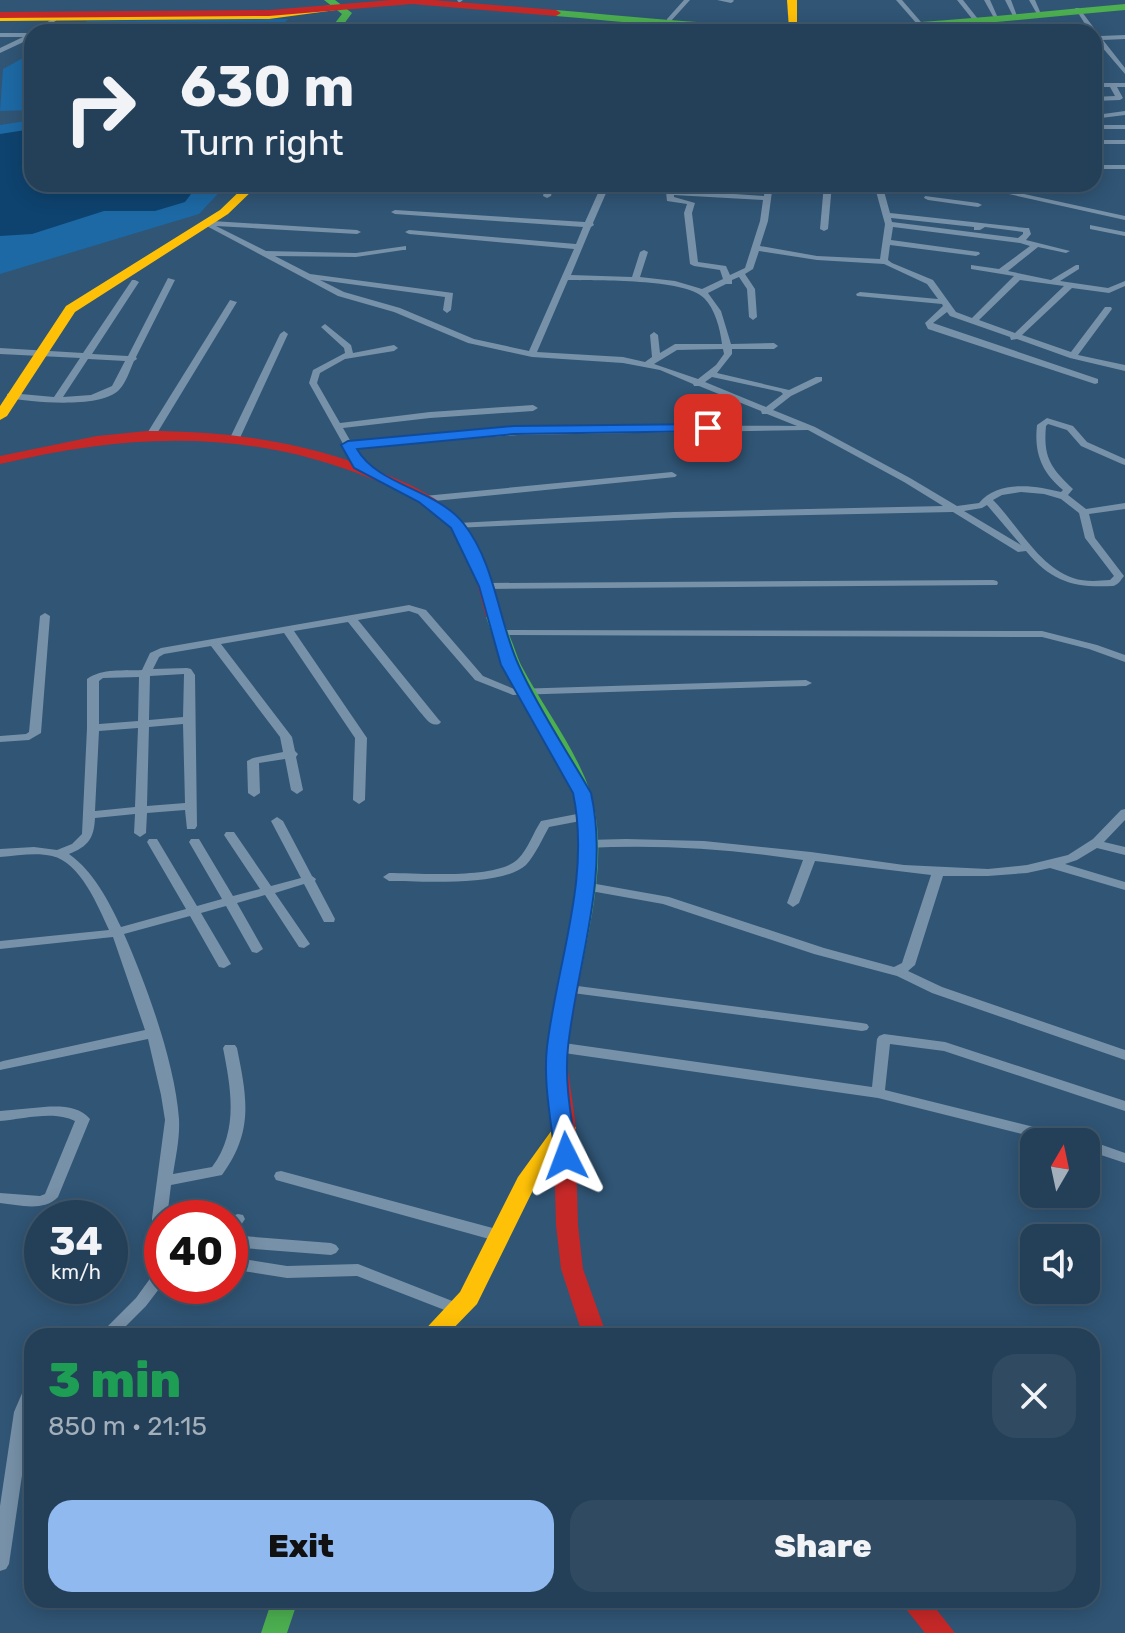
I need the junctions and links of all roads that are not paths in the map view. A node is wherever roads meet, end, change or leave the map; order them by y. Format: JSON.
{"nodes":[{"id":1,"x":361,"y":0,"type":"edge"},
{"id":2,"x":457,"y":0,"type":"edge"},
{"id":3,"x":687,"y":0,"type":"edge"},
{"id":4,"x":720,"y":0,"type":"edge"},
{"id":5,"x":792,"y":0,"type":"edge"},
{"id":6,"x":899,"y":0,"type":"edge"},
{"id":7,"x":960,"y":0,"type":"edge"},
{"id":8,"x":731,"y":1,"type":"edge"},
{"id":9,"x":329,"y":6,"type":"edge"},
{"id":10,"x":1036,"y":6,"type":"edge"},
{"id":11,"x":1125,"y":6,"type":"edge"},
{"id":12,"x":1002,"y":8,"type":"edge"},
{"id":13,"x":1078,"y":10,"type":"junction"},
{"id":14,"x":0,"y":14,"type":"edge"},
{"id":15,"x":56,"y":18,"type":"junction"},
{"id":16,"x":975,"y":19,"type":"junction"},
{"id":17,"x":48,"y":24,"type":"edge"},
{"id":18,"x":340,"y":24,"type":"edge"},
{"id":19,"x":663,"y":24,"type":"edge"},
{"id":20,"x":665,"y":24,"type":"edge"},
{"id":21,"x":675,"y":24,"type":"edge"},
{"id":22,"x":788,"y":24,"type":"edge"},
{"id":23,"x":899,"y":24,"type":"edge"},
{"id":24,"x":933,"y":24,"type":"edge"},
{"id":25,"x":939,"y":24,"type":"edge"},
{"id":26,"x":1088,"y":24,"type":"edge"},
{"id":27,"x":0,"y":35,"type":"edge"},
{"id":28,"x":24,"y":35,"type":"edge"},
{"id":29,"x":1102,"y":35,"type":"edge"},
{"id":30,"x":1125,"y":37,"type":"edge"},
{"id":31,"x":24,"y":40,"type":"edge"},
{"id":32,"x":1102,"y":43,"type":"edge"},
{"id":33,"x":0,"y":49,"type":"edge"},
{"id":34,"x":1124,"y":67,"type":"edge"},
{"id":35,"x":1102,"y":85,"type":"edge"},
{"id":36,"x":1112,"y":85,"type":"junction"},
{"id":37,"x":1125,"y":85,"type":"edge"},
{"id":38,"x":1102,"y":99,"type":"edge"},
{"id":39,"x":1125,"y":113,"type":"edge"},
{"id":40,"x":1102,"y":116,"type":"edge"},
{"id":41,"x":1102,"y":127,"type":"edge"},
{"id":42,"x":1125,"y":127,"type":"edge"},
{"id":43,"x":1102,"y":142,"type":"edge"},
{"id":44,"x":1125,"y":142,"type":"edge"},
{"id":45,"x":1102,"y":167,"type":"dead end"},
{"id":46,"x":1125,"y":167,"type":"edge"},
{"id":47,"x":246,"y":192,"type":"edge"},
{"id":48,"x":548,"y":192,"type":"edge"},
{"id":49,"x":603,"y":192,"type":"edge"},
{"id":50,"x":671,"y":192,"type":"edge"},
{"id":51,"x":709,"y":192,"type":"edge"},
{"id":52,"x":768,"y":192,"type":"edge"},
{"id":53,"x":827,"y":192,"type":"edge"},
{"id":54,"x":880,"y":192,"type":"edge"},
{"id":55,"x":957,"y":192,"type":"edge"},
{"id":56,"x":1005,"y":192,"type":"edge"},
{"id":57,"x":547,"y":196,"type":"dead end"},
{"id":58,"x":767,"y":198,"type":"junction"},
{"id":59,"x":928,"y":198,"type":"dead end"},
{"id":60,"x":952,"y":201,"type":"junction"},
{"id":61,"x":978,"y":205,"type":"dead end"},
{"id":62,"x":395,"y":212,"type":"dead end"},
{"id":63,"x":1125,"y":218,"type":"edge"},
{"id":64,"x":887,"y":220,"type":"junction"},
{"id":65,"x":205,"y":223,"type":"junction"},
{"id":66,"x":590,"y":225,"type":"junction"},
{"id":67,"x":980,"y":225,"type":"junction"},
{"id":68,"x":1093,"y":227,"type":"dead end"},
{"id":69,"x":824,"y":229,"type":"dead end"},
{"id":70,"x":357,"y":232,"type":"dead end"},
{"id":71,"x":409,"y":232,"type":"dead end"},
{"id":72,"x":1125,"y":234,"type":"edge"},
{"id":73,"x":976,"y":236,"type":"junction"},
{"id":74,"x":1020,"y":241,"type":"junction"},
{"id":75,"x":886,"y":242,"type":"junction"},
{"id":76,"x":1036,"y":245,"type":"junction"},
{"id":77,"x":579,"y":247,"type":"junction"},
{"id":78,"x":403,"y":248,"type":"dead end"},
{"id":79,"x":757,"y":248,"type":"junction"},
{"id":80,"x":1066,"y":251,"type":"dead end"},
{"id":81,"x":644,"y":252,"type":"dead end"},
{"id":82,"x":264,"y":253,"type":"junction"},
{"id":83,"x":976,"y":254,"type":"dead end"},
{"id":84,"x":885,"y":262,"type":"junction"},
{"id":85,"x":694,"y":264,"type":"junction"},
{"id":86,"x":974,"y":267,"type":"dead end"},
{"id":87,"x":1076,"y":267,"type":"dead end"},
{"id":88,"x":1002,"y":271,"type":"junction"},
{"id":89,"x":304,"y":275,"type":"junction"},
{"id":90,"x":742,"y":275,"type":"junction"},
{"id":91,"x":1025,"y":276,"type":"junction"},
{"id":92,"x":565,"y":277,"type":"junction"},
{"id":93,"x":171,"y":280,"type":"dead end"},
{"id":94,"x":635,"y":281,"type":"junction"},
{"id":95,"x":1054,"y":281,"type":"junction"},
{"id":96,"x":135,"y":282,"type":"dead end"},
{"id":97,"x":729,"y":282,"type":"junction"},
{"id":98,"x":1125,"y":283,"type":"edge"},
{"id":99,"x":1070,"y":285,"type":"junction"},
{"id":100,"x":699,"y":291,"type":"junction"},
{"id":101,"x":1109,"y":291,"type":"junction"},
{"id":102,"x":860,"y":294,"type":"dead end"},
{"id":103,"x":1125,"y":296,"type":"edge"},
{"id":104,"x":233,"y":302,"type":"dead end"},
{"id":105,"x":945,"y":305,"type":"junction"},
{"id":106,"x":1108,"y":309,"type":"dead end"},
{"id":107,"x":447,"y":310,"type":"dead end"},
{"id":108,"x":753,"y":317,"type":"dead end"},
{"id":109,"x":972,"y":322,"type":"junction"},
{"id":110,"x":325,"y":327,"type":"dead end"},
{"id":111,"x":284,"y":334,"type":"dead end"},
{"id":112,"x":654,"y":335,"type":"dead end"},
{"id":113,"x":1014,"y":338,"type":"junction"},
{"id":114,"x":727,"y":346,"type":"junction"},
{"id":115,"x":774,"y":346,"type":"dead end"},
{"id":116,"x":394,"y":348,"type":"dead end"},
{"id":117,"x":0,"y":351,"type":"edge"},
{"id":118,"x":532,"y":354,"type":"junction"},
{"id":119,"x":38,"y":355,"type":"junction"},
{"id":120,"x":1073,"y":356,"type":"junction"},
{"id":121,"x":86,"y":357,"type":"junction"},
{"id":122,"x":346,"y":357,"type":"junction"},
{"id":123,"x":133,"y":359,"type":"junction"},
{"id":124,"x":652,"y":360,"type":"junction"},
{"id":125,"x":1125,"y":368,"type":"edge"},
{"id":126,"x":711,"y":374,"type":"junction"},
{"id":127,"x":819,"y":379,"type":"dead end"},
{"id":128,"x":1095,"y":381,"type":"dead end"},
{"id":129,"x":697,"y":384,"type":"junction"},
{"id":130,"x":788,"y":394,"type":"junction"},
{"id":131,"x":58,"y":398,"type":"junction"},
{"id":132,"x":3,"y":407,"type":"edge"},
{"id":133,"x":533,"y":408,"type":"dead end"},
{"id":134,"x":765,"y":412,"type":"junction"},
{"id":135,"x":339,"y":426,"type":"junction"},
{"id":136,"x":812,"y":429,"type":"junction"},
{"id":137,"x":151,"y":435,"type":"junction"},
{"id":138,"x":234,"y":440,"type":"junction"},
{"id":139,"x":348,"y":445,"type":"junction"},
{"id":140,"x":3,"y":452,"type":"edge"},
{"id":141,"x":1125,"y":462,"type":"edge"},
{"id":142,"x":359,"y":465,"type":"junction"},
{"id":143,"x":672,"y":475,"type":"dead end"},
{"id":144,"x":1063,"y":496,"type":"junction"},
{"id":145,"x":424,"y":499,"type":"junction"},
{"id":146,"x":987,"y":499,"type":"junction"},
{"id":147,"x":1125,"y":506,"type":"edge"},
{"id":148,"x":956,"y":509,"type":"junction"},
{"id":149,"x":1084,"y":512,"type":"junction"},
{"id":150,"x":458,"y":526,"type":"junction"},
{"id":151,"x":1022,"y":550,"type":"dead end"},
{"id":152,"x":993,"y":583,"type":"dead end"},
{"id":153,"x":487,"y":586,"type":"junction"},
{"id":154,"x":45,"y":616,"type":"dead end"},
{"id":155,"x":351,"y":618,"type":"junction"},
{"id":156,"x":287,"y":629,"type":"junction"},
{"id":157,"x":498,"y":633,"type":"junction"},
{"id":158,"x":214,"y":642,"type":"junction"},
{"id":159,"x":1125,"y":659,"type":"edge"},
{"id":160,"x":147,"y":672,"type":"junction"},
{"id":161,"x":806,"y":683,"type":"dead end"},
{"id":162,"x":525,"y":692,"type":"junction"},
{"id":163,"x":189,"y":720,"type":"junction"},
{"id":164,"x":435,"y":722,"type":"dead end"},
{"id":165,"x":141,"y":724,"type":"junction"},
{"id":166,"x":93,"y":728,"type":"junction"},
{"id":167,"x":0,"y":739,"type":"edge"},
{"id":168,"x":292,"y":754,"type":"junction"},
{"id":169,"x":297,"y":790,"type":"dead end"},
{"id":170,"x":254,"y":793,"type":"dead end"},
{"id":171,"x":359,"y":800,"type":"dead end"},
{"id":172,"x":189,"y":806,"type":"junction"},
{"id":173,"x":140,"y":810,"type":"junction"},
{"id":174,"x":1125,"y":813,"type":"edge"},
{"id":175,"x":88,"y":815,"type":"junction"},
{"id":176,"x":587,"y":816,"type":"junction"},
{"id":177,"x":277,"y":821,"type":"dead end"},
{"id":178,"x":191,"y":826,"type":"dead end"},
{"id":179,"x":140,"y":833,"type":"dead end"},
{"id":180,"x":230,"y":835,"type":"dead end"},
{"id":181,"x":153,"y":842,"type":"dead end"},
{"id":182,"x":195,"y":842,"type":"dead end"},
{"id":183,"x":586,"y":844,"type":"junction"},
{"id":184,"x":1095,"y":844,"type":"junction"},
{"id":185,"x":1125,"y":851,"type":"edge"},
{"id":186,"x":0,"y":853,"type":"edge"},
{"id":187,"x":57,"y":854,"type":"junction"},
{"id":188,"x":811,"y":856,"type":"junction"},
{"id":189,"x":1050,"y":864,"type":"junction"},
{"id":190,"x":939,"y":870,"type":"junction"},
{"id":191,"x":389,"y":877,"type":"dead end"},
{"id":192,"x":310,"y":879,"type":"junction"},
{"id":193,"x":585,"y":886,"type":"junction"},
{"id":194,"x":1125,"y":886,"type":"edge"},
{"id":195,"x":267,"y":891,"type":"junction"},
{"id":196,"x":230,"y":902,"type":"junction"},
{"id":197,"x":793,"y":903,"type":"dead end"},
{"id":198,"x":195,"y":912,"type":"junction"},
{"id":199,"x":329,"y":919,"type":"dead end"},
{"id":200,"x":115,"y":933,"type":"junction"},
{"id":201,"x":304,"y":944,"type":"dead end"},
{"id":202,"x":0,"y":945,"type":"edge"},
{"id":203,"x":257,"y":949,"type":"dead end"},
{"id":204,"x":224,"y":964,"type":"dead end"},
{"id":205,"x":900,"y":972,"type":"junction"},
{"id":206,"x":570,"y":989,"type":"junction"},
{"id":207,"x":862,"y":1027,"type":"dead end"},
{"id":208,"x":154,"y":1033,"type":"junction"},
{"id":209,"x":557,"y":1047,"type":"junction"},
{"id":210,"x":230,"y":1048,"type":"dead end"},
{"id":211,"x":1125,"y":1055,"type":"edge"},
{"id":212,"x":3,"y":1066,"type":"dead end"},
{"id":213,"x":878,"y":1093,"type":"junction"},
{"id":214,"x":1125,"y":1106,"type":"edge"},
{"id":215,"x":0,"y":1116,"type":"edge"},
{"id":216,"x":565,"y":1128,"type":"junction"},
{"id":217,"x":1020,"y":1128,"type":"edge"},
{"id":218,"x":1100,"y":1150,"type":"edge"},
{"id":219,"x":1125,"y":1158,"type":"edge"},
{"id":220,"x":281,"y":1176,"type":"dead end"},
{"id":221,"x":166,"y":1181,"type":"junction"},
{"id":222,"x":0,"y":1198,"type":"edge"},
{"id":223,"x":164,"y":1200,"type":"edge"},
{"id":224,"x":500,"y":1236,"type":"junction"},
{"id":225,"x":248,"y":1242,"type":"edge"},
{"id":226,"x":331,"y":1249,"type":"dead end"},
{"id":227,"x":248,"y":1266,"type":"edge"},
{"id":228,"x":144,"y":1298,"type":"edge"},
{"id":229,"x":460,"y":1310,"type":"junction"},
{"id":230,"x":114,"y":1328,"type":"edge"},
{"id":231,"x":440,"y":1328,"type":"edge"},
{"id":232,"x":592,"y":1328,"type":"edge"},
{"id":233,"x":24,"y":1407,"type":"edge"},
{"id":234,"x":0,"y":1564,"type":"edge"},
{"id":235,"x":282,"y":1608,"type":"edge"},
{"id":236,"x":919,"y":1608,"type":"edge"},
{"id":237,"x":274,"y":1633,"type":"edge"},
{"id":238,"x":942,"y":1633,"type":"edge"}],
"edges":[{"from":1,"to":9,"type":"main road"},
{"from":2,"to":20,"type":"main road"},
{"from":3,"to":21,"type":"street"},
{"from":4,"to":8,"type":"street"},
{"from":5,"to":22,"type":"main road"},
{"from":6,"to":23,"type":"street"},
{"from":7,"to":16,"type":"street"},
{"from":9,"to":14,"type":"main road"},
{"from":9,"to":15,"type":"main road"},
{"from":9,"to":18,"type":"main road"},
{"from":9,"to":19,"type":"main road"},
{"from":10,"to":12,"type":"main road"},
{"from":10,"to":13,"type":"main road"},
{"from":11,"to":13,"type":"main road"},
{"from":12,"to":16,"type":"main road"},
{"from":13,"to":25,"type":"main road"},
{"from":13,"to":26,"type":"street"},
{"from":14,"to":15,"type":"main road"},
{"from":15,"to":17,"type":"street"},
{"from":16,"to":24,"type":"main road"},
{"from":27,"to":28,"type":"street"},
{"from":29,"to":30,"type":"street"},
{"from":31,"to":33,"type":"street"},
{"from":32,"to":34,"type":"street"},
{"from":35,"to":36,"type":"street"},
{"from":36,"to":37,"type":"street"},
{"from":36,"to":38,"type":"street"},
{"from":39,"to":40,"type":"street"},
{"from":41,"to":42,"type":"street"},
{"from":43,"to":44,"type":"street"},
{"from":45,"to":46,"type":"street"},
{"from":47,"to":65,"type":"main road"},
{"from":48,"to":57,"type":"street"},
{"from":49,"to":66,"type":"street"},
{"from":50,"to":85,"type":"street"},
{"from":51,"to":58,"type":"street"},
{"from":52,"to":58,"type":"street"},
{"from":53,"to":69,"type":"street"},
{"from":54,"to":64,"type":"street"},
{"from":55,"to":60,"type":"street"},
{"from":56,"to":63,"type":"street"},
{"from":58,"to":79,"type":"street"},
{"from":59,"to":60,"type":"street"},
{"from":60,"to":61,"type":"street"},
{"from":62,"to":66,"type":"street"},
{"from":64,"to":67,"type":"street"},
{"from":64,"to":73,"type":"street"},
{"from":64,"to":75,"type":"street"},
{"from":65,"to":70,"type":"street"},
{"from":65,"to":82,"type":"street"},
{"from":65,"to":119,"type":"main road"},
{"from":66,"to":77,"type":"street"},
{"from":67,"to":73,"type":"street"},
{"from":67,"to":74,"type":"street"},
{"from":68,"to":72,"type":"street"},
{"from":71,"to":77,"type":"street"},
{"from":73,"to":74,"type":"street"},
{"from":74,"to":76,"type":"street"},
{"from":75,"to":83,"type":"street"},
{"from":75,"to":84,"type":"street"},
{"from":76,"to":80,"type":"street"},
{"from":76,"to":88,"type":"street"},
{"from":77,"to":92,"type":"street"},
{"from":78,"to":82,"type":"street"},
{"from":79,"to":84,"type":"street"},
{"from":79,"to":90,"type":"street"},
{"from":81,"to":94,"type":"street"},
{"from":82,"to":89,"type":"street"},
{"from":84,"to":105,"type":"street"},
{"from":85,"to":97,"type":"street"},
{"from":85,"to":100,"type":"street"},
{"from":86,"to":88,"type":"street"},
{"from":87,"to":95,"type":"street"},
{"from":88,"to":91,"type":"street"},
{"from":89,"to":107,"type":"street"},
{"from":89,"to":118,"type":"street"},
{"from":90,"to":97,"type":"street"},
{"from":90,"to":108,"type":"street"},
{"from":91,"to":95,"type":"street"},
{"from":91,"to":109,"type":"street"},
{"from":92,"to":94,"type":"street"},
{"from":92,"to":118,"type":"street"},
{"from":93,"to":123,"type":"street"},
{"from":94,"to":100,"type":"street"},
{"from":95,"to":99,"type":"street"},
{"from":96,"to":121,"type":"street"},
{"from":97,"to":100,"type":"street"},
{"from":98,"to":101,"type":"street"},
{"from":99,"to":101,"type":"street"},
{"from":99,"to":113,"type":"street"},
{"from":100,"to":114,"type":"street"},
{"from":101,"to":103,"type":"street"},
{"from":102,"to":105,"type":"street"},
{"from":104,"to":137,"type":"street"},
{"from":105,"to":109,"type":"street"},
{"from":105,"to":128,"type":"street"},
{"from":106,"to":120,"type":"street"},
{"from":109,"to":113,"type":"street"},
{"from":110,"to":122,"type":"street"},
{"from":111,"to":138,"type":"street"},
{"from":112,"to":124,"type":"street"},
{"from":113,"to":120,"type":"street"},
{"from":114,"to":115,"type":"street"},
{"from":114,"to":124,"type":"street"},
{"from":114,"to":126,"type":"street"},
{"from":116,"to":122,"type":"street"},
{"from":117,"to":119,"type":"street"},
{"from":118,"to":124,"type":"street"},
{"from":119,"to":121,"type":"street"},
{"from":119,"to":132,"type":"main road"},
{"from":120,"to":125,"type":"street"},
{"from":121,"to":123,"type":"street"},
{"from":121,"to":131,"type":"street"},
{"from":122,"to":135,"type":"street"},
{"from":123,"to":131,"type":"street"},
{"from":124,"to":129,"type":"street"},
{"from":126,"to":129,"type":"street"},
{"from":126,"to":130,"type":"street"},
{"from":127,"to":130,"type":"street"},
{"from":129,"to":134,"type":"street"},
{"from":130,"to":134,"type":"street"},
{"from":131,"to":132,"type":"street"},
{"from":133,"to":135,"type":"street"},
{"from":134,"to":136,"type":"street"},
{"from":135,"to":139,"type":"street"},
{"from":136,"to":139,"type":"street"},
{"from":136,"to":148,"type":"street"},
{"from":137,"to":138,"type":"main road"},
{"from":137,"to":140,"type":"main road"},
{"from":138,"to":142,"type":"main road"},
{"from":139,"to":142,"type":"street"},
{"from":141,"to":144,"type":"street"},
{"from":142,"to":145,"type":"main road"},
{"from":143,"to":145,"type":"street"},
{"from":144,"to":146,"type":"street"},
{"from":144,"to":149,"type":"street"},
{"from":145,"to":150,"type":"main road"},
{"from":146,"to":148,"type":"street"},
{"from":146,"to":149,"type":"street"},
{"from":147,"to":149,"type":"street"},
{"from":148,"to":150,"type":"street"},
{"from":148,"to":151,"type":"street"},
{"from":150,"to":153,"type":"main road"},
{"from":152,"to":153,"type":"street"},
{"from":153,"to":157,"type":"main road"},
{"from":154,"to":167,"type":"street"},
{"from":155,"to":156,"type":"street"},
{"from":155,"to":162,"type":"street"},
{"from":155,"to":164,"type":"street"},
{"from":156,"to":158,"type":"street"},
{"from":156,"to":171,"type":"street"},
{"from":157,"to":159,"type":"street"},
{"from":157,"to":162,"type":"main road"},
{"from":158,"to":160,"type":"street"},
{"from":158,"to":168,"type":"street"},
{"from":160,"to":163,"type":"street"},
{"from":160,"to":165,"type":"street"},
{"from":160,"to":166,"type":"street"},
{"from":161,"to":162,"type":"street"},
{"from":162,"to":176,"type":"main road"},
{"from":163,"to":165,"type":"street"},
{"from":163,"to":172,"type":"street"},
{"from":165,"to":166,"type":"street"},
{"from":165,"to":173,"type":"street"},
{"from":166,"to":175,"type":"street"},
{"from":168,"to":169,"type":"street"},
{"from":168,"to":170,"type":"street"},
{"from":172,"to":173,"type":"street"},
{"from":172,"to":178,"type":"street"},
{"from":173,"to":175,"type":"street"},
{"from":173,"to":179,"type":"street"},
{"from":174,"to":184,"type":"street"},
{"from":175,"to":187,"type":"street"},
{"from":176,"to":183,"type":"main road"},
{"from":176,"to":191,"type":"street"},
{"from":177,"to":192,"type":"street"},
{"from":180,"to":195,"type":"street"},
{"from":181,"to":198,"type":"street"},
{"from":182,"to":196,"type":"street"},
{"from":183,"to":188,"type":"street"},
{"from":183,"to":193,"type":"main road"},
{"from":184,"to":185,"type":"street"},
{"from":184,"to":189,"type":"street"},
{"from":186,"to":187,"type":"street"},
{"from":187,"to":200,"type":"street"},
{"from":188,"to":190,"type":"street"},
{"from":188,"to":197,"type":"street"},
{"from":189,"to":190,"type":"street"},
{"from":189,"to":194,"type":"street"},
{"from":190,"to":205,"type":"street"},
{"from":192,"to":195,"type":"street"},
{"from":192,"to":199,"type":"street"},
{"from":193,"to":205,"type":"street"},
{"from":193,"to":206,"type":"main road"},
{"from":195,"to":196,"type":"street"},
{"from":195,"to":201,"type":"street"},
{"from":196,"to":198,"type":"street"},
{"from":196,"to":203,"type":"street"},
{"from":198,"to":200,"type":"street"},
{"from":198,"to":204,"type":"street"},
{"from":200,"to":202,"type":"street"},
{"from":200,"to":208,"type":"street"},
{"from":205,"to":211,"type":"street"},
{"from":206,"to":207,"type":"street"},
{"from":206,"to":209,"type":"main road"},
{"from":208,"to":212,"type":"street"},
{"from":208,"to":221,"type":"street"},
{"from":209,"to":213,"type":"street"},
{"from":209,"to":216,"type":"main road"},
{"from":210,"to":221,"type":"street"},
{"from":213,"to":214,"type":"street"},
{"from":213,"to":217,"type":"street"},
{"from":215,"to":222,"type":"street"},
{"from":216,"to":224,"type":"main road"},
{"from":216,"to":232,"type":"main road"},
{"from":218,"to":219,"type":"street"},
{"from":220,"to":224,"type":"street"},
{"from":221,"to":223,"type":"street"},
{"from":224,"to":229,"type":"main road"},
{"from":225,"to":226,"type":"street"},
{"from":227,"to":229,"type":"street"},
{"from":228,"to":230,"type":"street"},
{"from":229,"to":231,"type":"main road"},
{"from":233,"to":234,"type":"street"},
{"from":235,"to":237,"type":"main road"},
{"from":236,"to":238,"type":"main road"}]}
